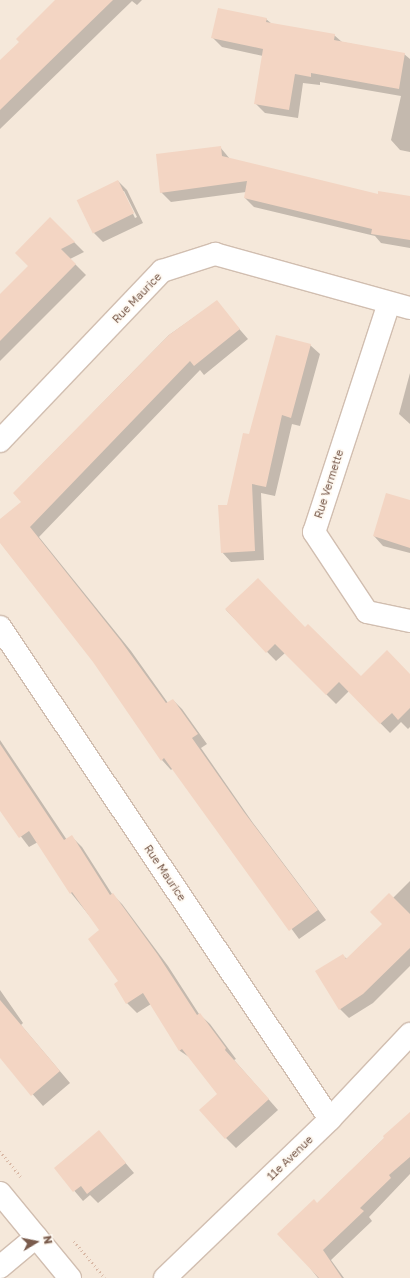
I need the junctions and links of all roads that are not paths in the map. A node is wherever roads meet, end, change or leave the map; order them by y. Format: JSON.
{"nodes":[{"id":1,"x":389,"y":302,"type":"junction"},
{"id":2,"x":410,"y":308,"type":"edge"},
{"id":3,"x":0,"y":441,"type":"edge"},
{"id":4,"x":410,"y":621,"type":"edge"},
{"id":5,"x":0,"y":627,"type":"edge"},
{"id":6,"x":410,"y":1034,"type":"edge"},
{"id":7,"x":330,"y":1119,"type":"junction"},
{"id":8,"x":0,"y":1193,"type":"edge"},
{"id":9,"x":36,"y":1237,"type":"junction"},
{"id":10,"x":0,"y":1267,"type":"edge"},
{"id":11,"x":70,"y":1278,"type":"edge"},
{"id":12,"x":165,"y":1278,"type":"edge"}],
"edges":[{"from":1,"to":2,"type":"street","name":"Rue Maurice"},
{"from":1,"to":3,"type":"street","name":"Rue Maurice"},
{"from":1,"to":4,"type":"street","name":"Rue Vermette"},
{"from":5,"to":7,"type":"street","name":"Rue Maurice"},
{"from":6,"to":7,"type":"street","name":"11e Avenue"},
{"from":7,"to":12,"type":"street","name":"11e Avenue"},
{"from":8,"to":9,"type":"street"},
{"from":9,"to":10,"type":"street"},
{"from":9,"to":11,"type":"street"}]}
